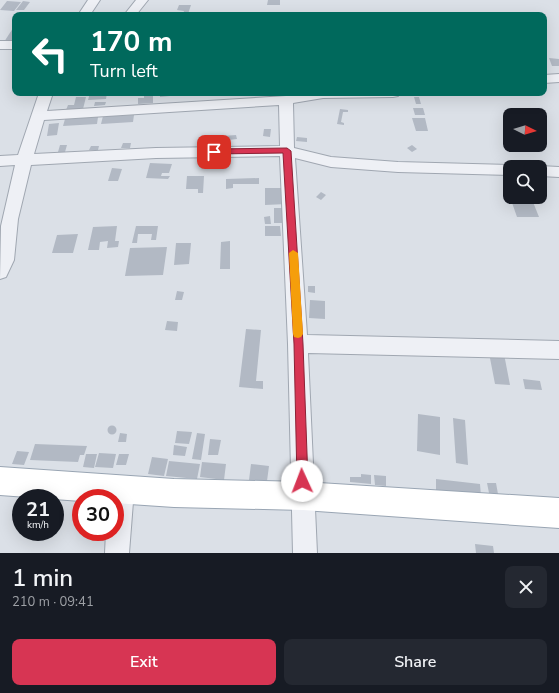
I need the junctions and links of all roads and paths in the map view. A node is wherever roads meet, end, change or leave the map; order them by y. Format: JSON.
{"nodes":[{"id":1,"x":94,"y":0,"type":"edge"},
{"id":2,"x":142,"y":0,"type":"edge"},
{"id":3,"x":86,"y":12,"type":"edge"},
{"id":4,"x":132,"y":12,"type":"edge"},
{"id":5,"x":0,"y":45,"type":"edge"},
{"id":6,"x":12,"y":45,"type":"edge"},
{"id":7,"x":559,"y":78,"type":"edge"},
{"id":8,"x":547,"y":79,"type":"edge"},
{"id":9,"x":45,"y":96,"type":"edge"},
{"id":10,"x":311,"y":96,"type":"edge"},
{"id":11,"x":227,"y":98,"type":"edge"},
{"id":12,"x":286,"y":100,"type":"junction"},
{"id":13,"x":38,"y":116,"type":"junction"},
{"id":14,"x":287,"y":151,"type":"junction"},
{"id":15,"x":24,"y":160,"type":"junction"},
{"id":16,"x":0,"y":161,"type":"edge"},
{"id":17,"x":503,"y":170,"type":"edge"},
{"id":18,"x":547,"y":171,"type":"edge"},
{"id":19,"x":559,"y":172,"type":"edge"},
{"id":20,"x":0,"y":272,"type":"edge"},
{"id":21,"x":298,"y":344,"type":"junction"},
{"id":22,"x":559,"y":350,"type":"edge"},
{"id":23,"x":0,"y":480,"type":"edge"},
{"id":24,"x":122,"y":489,"type":"edge"},
{"id":25,"x":124,"y":489,"type":"edge"},
{"id":26,"x":303,"y":496,"type":"junction"},
{"id":27,"x":559,"y":513,"type":"edge"},
{"id":28,"x":118,"y":541,"type":"edge"},
{"id":29,"x":117,"y":553,"type":"edge"},
{"id":30,"x":305,"y":553,"type":"edge"}],
"edges":[{"from":1,"to":3,"type":"street"},
{"from":2,"to":4,"type":"street"},
{"from":5,"to":6,"type":"street"},
{"from":7,"to":8,"type":"street"},
{"from":9,"to":13,"type":"street"},
{"from":10,"to":12,"type":"street"},
{"from":11,"to":12,"type":"street"},
{"from":11,"to":13,"type":"street"},
{"from":12,"to":14,"type":"street"},
{"from":13,"to":15,"type":"street"},
{"from":14,"to":15,"type":"street"},
{"from":14,"to":17,"type":"street"},
{"from":14,"to":21,"type":"street"},
{"from":15,"to":16,"type":"street"},
{"from":15,"to":20,"type":"street"},
{"from":18,"to":19,"type":"street"},
{"from":21,"to":22,"type":"street"},
{"from":21,"to":26,"type":"street"},
{"from":23,"to":24,"type":"main road"},
{"from":25,"to":26,"type":"main road"},
{"from":26,"to":27,"type":"main road"},
{"from":26,"to":30,"type":"street"},
{"from":28,"to":29,"type":"street"}]}
